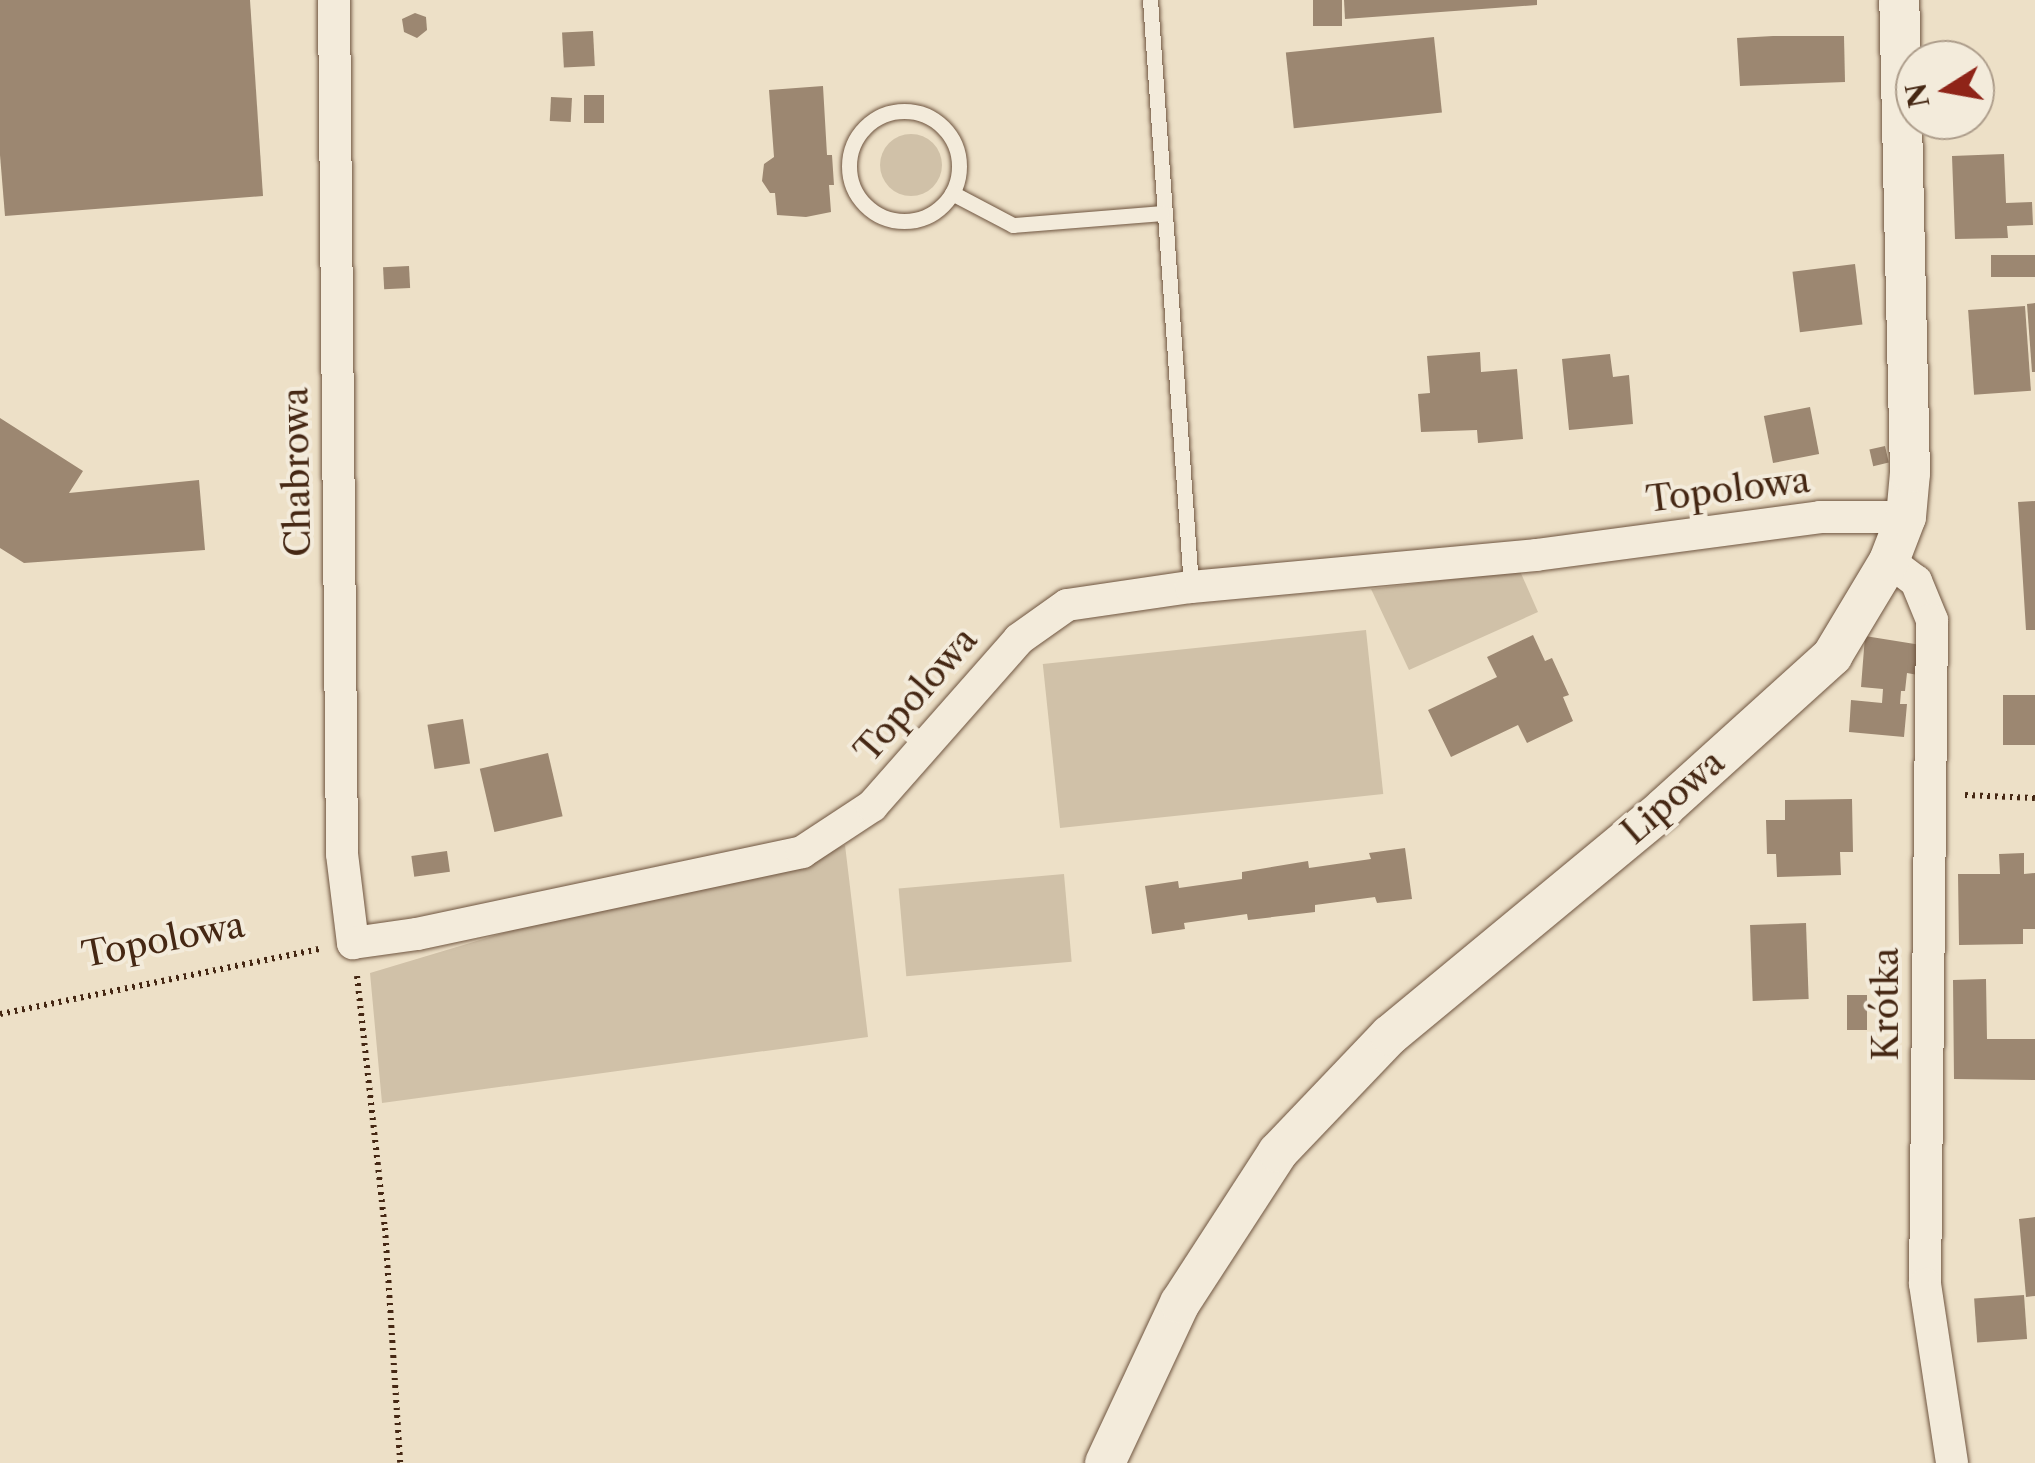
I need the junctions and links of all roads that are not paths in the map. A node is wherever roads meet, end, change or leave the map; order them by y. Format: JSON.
{"nodes":[{"id":1,"x":334,"y":0,"type":"edge"},
{"id":2,"x":1150,"y":0,"type":"edge"},
{"id":3,"x":1899,"y":0,"type":"edge"},
{"id":4,"x":952,"y":194,"type":"junction"},
{"id":5,"x":1162,"y":213,"type":"junction"},
{"id":6,"x":1906,"y":517,"type":"junction"},
{"id":7,"x":1888,"y":561,"type":"junction"},
{"id":8,"x":1190,"y":587,"type":"junction"},
{"id":9,"x":353,"y":943,"type":"joint"},
{"id":10,"x":1105,"y":1463,"type":"edge"},
{"id":11,"x":1952,"y":1463,"type":"edge"}],
"edges":[{"from":1,"to":9,"type":"street","name":"Chabrowa"},
{"from":2,"to":5,"type":"lane"},
{"from":3,"to":6,"type":"street","name":"Lipowa"},
{"from":4,"to":4,"type":"lane"},
{"from":4,"to":5,"type":"lane"},
{"from":5,"to":8,"type":"lane"},
{"from":6,"to":7,"type":"street","name":"Lipowa"},
{"from":6,"to":8,"type":"street","name":"Topolowa"},
{"from":7,"to":10,"type":"street","name":"Lipowa"},
{"from":7,"to":11,"type":"street","name":"Krótka"},
{"from":8,"to":9,"type":"street","name":"Topolowa"}]}
